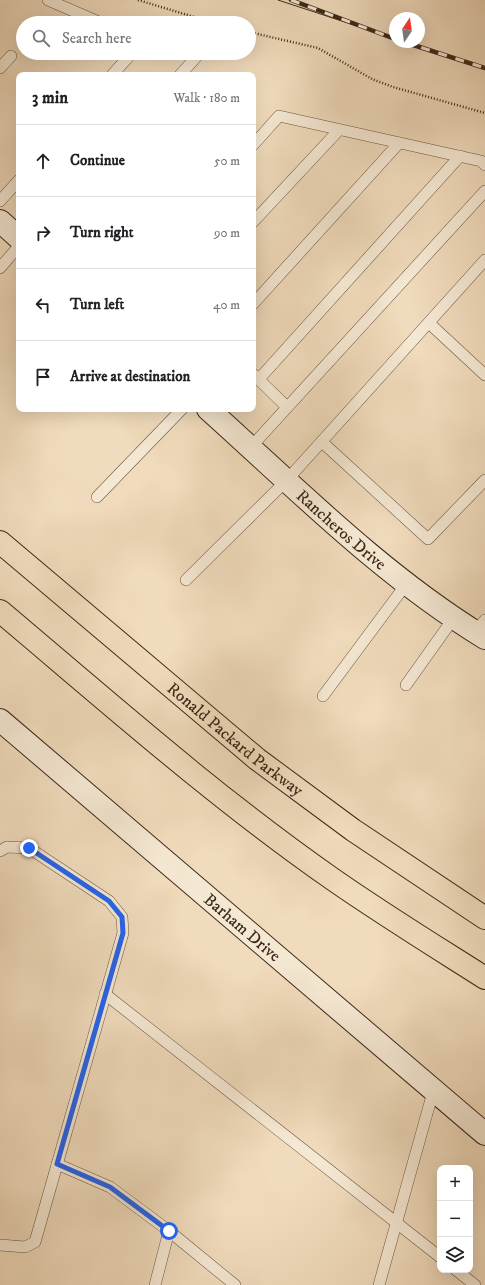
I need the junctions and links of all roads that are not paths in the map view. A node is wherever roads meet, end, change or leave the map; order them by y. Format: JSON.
{"nodes":[{"id":1,"x":48,"y":0,"type":"edge"},
{"id":2,"x":85,"y":16,"type":"edge"},
{"id":3,"x":11,"y":56,"type":"dead end"},
{"id":4,"x":126,"y":60,"type":"edge"},
{"id":5,"x":194,"y":60,"type":"edge"},
{"id":6,"x":0,"y":68,"type":"edge"},
{"id":7,"x":115,"y":72,"type":"edge"},
{"id":8,"x":183,"y":72,"type":"edge"},
{"id":9,"x":339,"y":130,"type":"junction"},
{"id":10,"x":256,"y":142,"type":"edge"},
{"id":11,"x":399,"y":143,"type":"junction"},
{"id":12,"x":460,"y":156,"type":"junction"},
{"id":13,"x":485,"y":165,"type":"edge"},
{"id":14,"x":16,"y":183,"type":"edge"},
{"id":15,"x":485,"y":191,"type":"edge"},
{"id":16,"x":0,"y":201,"type":"edge"},
{"id":17,"x":256,"y":219,"type":"edge"},
{"id":18,"x":0,"y":221,"type":"edge"},
{"id":19,"x":16,"y":235,"type":"edge"},
{"id":20,"x":16,"y":249,"type":"edge"},
{"id":21,"x":485,"y":260,"type":"edge"},
{"id":22,"x":0,"y":268,"type":"edge"},
{"id":23,"x":256,"y":301,"type":"edge"},
{"id":24,"x":429,"y":323,"type":"junction"},
{"id":25,"x":485,"y":375,"type":"edge"},
{"id":26,"x":256,"y":376,"type":"edge"},
{"id":27,"x":288,"y":407,"type":"junction"},
{"id":28,"x":179,"y":412,"type":"edge"},
{"id":29,"x":211,"y":412,"type":"edge"},
{"id":30,"x":322,"y":442,"type":"junction"},
{"id":31,"x":251,"y":447,"type":"junction"},
{"id":32,"x":287,"y":480,"type":"junction"},
{"id":33,"x":485,"y":480,"type":"edge"},
{"id":34,"x":97,"y":497,"type":"dead end"},
{"id":35,"x":0,"y":542,"type":"edge"},
{"id":36,"x":186,"y":580,"type":"dead end"},
{"id":37,"x":407,"y":583,"type":"junction"},
{"id":38,"x":0,"y":611,"type":"edge"},
{"id":39,"x":453,"y":619,"type":"junction"},
{"id":40,"x":482,"y":630,"type":"edge"},
{"id":41,"x":406,"y":686,"type":"dead end"},
{"id":42,"x":323,"y":696,"type":"dead end"},
{"id":43,"x":0,"y":720,"type":"edge"},
{"id":44,"x":0,"y":851,"type":"edge"},
{"id":45,"x":485,"y":918,"type":"edge"},
{"id":46,"x":485,"y":978,"type":"edge"},
{"id":47,"x":105,"y":994,"type":"junction"},
{"id":48,"x":433,"y":1092,"type":"junction"},
{"id":49,"x":485,"y":1134,"type":"edge"},
{"id":50,"x":57,"y":1164,"type":"junction"},
{"id":51,"x":397,"y":1223,"type":"junction"},
{"id":52,"x":169,"y":1231,"type":"junction"},
{"id":53,"x":0,"y":1245,"type":"edge"},
{"id":54,"x":437,"y":1255,"type":"edge"},
{"id":55,"x":460,"y":1273,"type":"edge"},
{"id":56,"x":155,"y":1285,"type":"edge"},
{"id":57,"x":235,"y":1285,"type":"edge"},
{"id":58,"x":380,"y":1285,"type":"edge"},
{"id":59,"x":475,"y":1285,"type":"edge"}],
"edges":[{"from":1,"to":2,"type":"lane"},
{"from":3,"to":6,"type":"lane"},
{"from":4,"to":7,"type":"lane"},
{"from":5,"to":8,"type":"lane"},
{"from":9,"to":10,"type":"lane"},
{"from":9,"to":11,"type":"lane"},
{"from":9,"to":17,"type":"lane"},
{"from":11,"to":12,"type":"lane"},
{"from":11,"to":23,"type":"lane"},
{"from":12,"to":13,"type":"lane"},
{"from":12,"to":26,"type":"lane"},
{"from":14,"to":16,"type":"lane"},
{"from":15,"to":27,"type":"lane"},
{"from":18,"to":19,"type":"main road"},
{"from":20,"to":22,"type":"lane"},
{"from":21,"to":24,"type":"lane"},
{"from":24,"to":25,"type":"lane"},
{"from":24,"to":30,"type":"lane"},
{"from":26,"to":27,"type":"lane"},
{"from":27,"to":31,"type":"lane"},
{"from":28,"to":34,"type":"lane"},
{"from":29,"to":31,"type":"main road","name":"Rancheros Drive"},
{"from":30,"to":32,"type":"lane"},
{"from":30,"to":33,"type":"lane"},
{"from":31,"to":32,"type":"main road","name":"Rancheros Drive"},
{"from":32,"to":36,"type":"lane"},
{"from":32,"to":37,"type":"main road","name":"Rancheros Drive"},
{"from":35,"to":45,"type":"highway","name":"Ronald Packard Parkway"},
{"from":37,"to":39,"type":"main road","name":"Rancheros Drive"},
{"from":37,"to":42,"type":"lane"},
{"from":38,"to":46,"type":"highway"},
{"from":39,"to":40,"type":"main road","name":"Rancheros Drive"},
{"from":39,"to":41,"type":"lane"},
{"from":43,"to":48,"type":"main road","name":"Barham Drive"},
{"from":44,"to":47,"type":"lane"},
{"from":47,"to":50,"type":"lane"},
{"from":47,"to":51,"type":"lane"},
{"from":48,"to":49,"type":"main road","name":"Barham Drive"},
{"from":48,"to":51,"type":"lane"},
{"from":50,"to":52,"type":"lane"},
{"from":50,"to":53,"type":"lane"},
{"from":51,"to":54,"type":"lane"},
{"from":51,"to":58,"type":"lane"},
{"from":52,"to":56,"type":"lane"},
{"from":52,"to":57,"type":"lane"},
{"from":55,"to":59,"type":"lane"}]}
